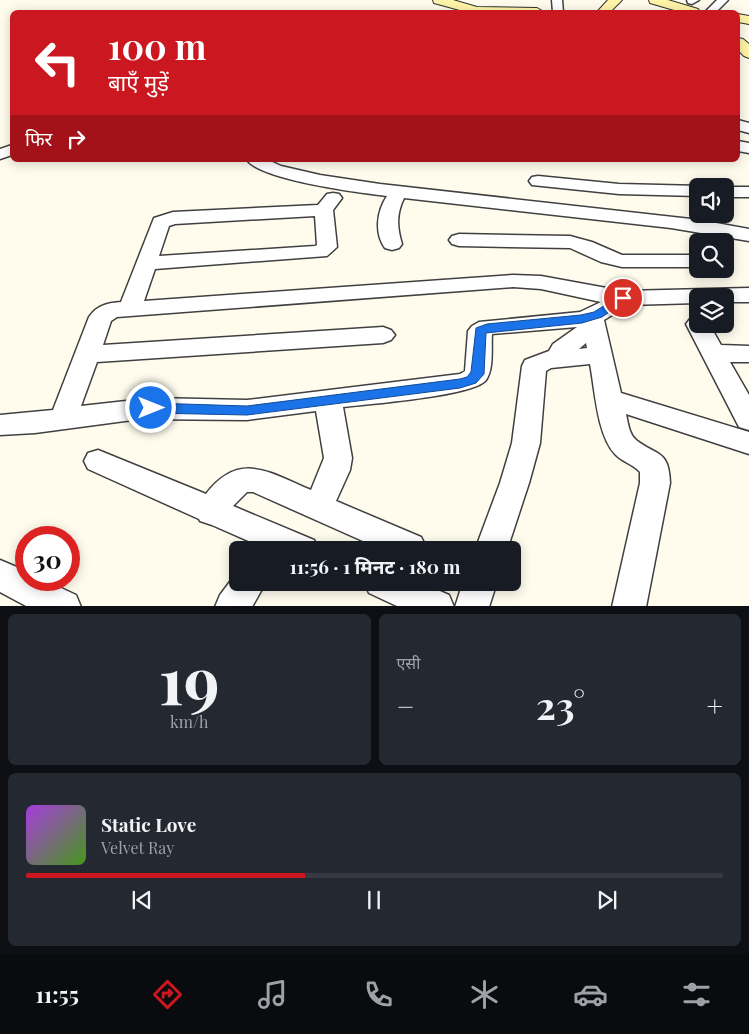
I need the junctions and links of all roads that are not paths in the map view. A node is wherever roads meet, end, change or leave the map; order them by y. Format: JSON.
{"nodes":[{"id":1,"x":439,"y":0,"type":"edge"},
{"id":2,"x":616,"y":0,"type":"edge"},
{"id":3,"x":655,"y":0,"type":"edge"},
{"id":4,"x":723,"y":0,"type":"edge"},
{"id":5,"x":691,"y":6,"type":"edge"},
{"id":6,"x":473,"y":10,"type":"edge"},
{"id":7,"x":605,"y":10,"type":"edge"},
{"id":8,"x":712,"y":10,"type":"edge"},
{"id":9,"x":740,"y":44,"type":"edge"},
{"id":10,"x":749,"y":53,"type":"edge"},
{"id":11,"x":256,"y":162,"type":"edge"},
{"id":12,"x":538,"y":181,"type":"dead end"},
{"id":13,"x":344,"y":184,"type":"junction"},
{"id":14,"x":689,"y":191,"type":"edge"},
{"id":15,"x":734,"y":192,"type":"edge"},
{"id":16,"x":749,"y":192,"type":"edge"},
{"id":17,"x":398,"y":193,"type":"junction"},
{"id":18,"x":324,"y":210,"type":"junction"},
{"id":19,"x":709,"y":233,"type":"edge"},
{"id":20,"x":734,"y":235,"type":"edge"},
{"id":21,"x":749,"y":235,"type":"edge"},
{"id":22,"x":459,"y":240,"type":"dead end"},
{"id":23,"x":392,"y":244,"type":"dead end"},
{"id":24,"x":689,"y":261,"type":"edge"},
{"id":25,"x":146,"y":263,"type":"junction"},
{"id":26,"x":749,"y":295,"type":"edge"},
{"id":27,"x":683,"y":296,"type":"junction"},
{"id":28,"x":689,"y":307,"type":"edge"},
{"id":29,"x":131,"y":308,"type":"junction"},
{"id":30,"x":602,"y":310,"type":"junction"},
{"id":31,"x":704,"y":333,"type":"edge"},
{"id":32,"x":383,"y":335,"type":"dead end"},
{"id":33,"x":715,"y":353,"type":"junction"},
{"id":34,"x":87,"y":354,"type":"junction"},
{"id":35,"x":749,"y":354,"type":"edge"},
{"id":36,"x":601,"y":355,"type":"junction"},
{"id":37,"x":557,"y":359,"type":"junction"},
{"id":38,"x":609,"y":399,"type":"junction"},
{"id":39,"x":328,"y":400,"type":"junction"},
{"id":40,"x":63,"y":418,"type":"junction"},
{"id":41,"x":749,"y":420,"type":"edge"},
{"id":42,"x":0,"y":426,"type":"edge"},
{"id":43,"x":749,"y":443,"type":"edge"},
{"id":44,"x":98,"y":461,"type":"dead end"},
{"id":45,"x":318,"y":507,"type":"junction"},
{"id":46,"x":211,"y":512,"type":"junction"},
{"id":47,"x":271,"y":541,"type":"edge"},
{"id":48,"x":396,"y":541,"type":"edge"},
{"id":49,"x":494,"y":541,"type":"edge"},
{"id":50,"x":0,"y":575,"type":"edge"},
{"id":51,"x":243,"y":591,"type":"edge"},
{"id":52,"x":402,"y":591,"type":"edge"},
{"id":53,"x":477,"y":591,"type":"edge"},
{"id":54,"x":64,"y":606,"type":"edge"},
{"id":55,"x":232,"y":606,"type":"edge"},
{"id":56,"x":437,"y":606,"type":"edge"},
{"id":57,"x":472,"y":606,"type":"edge"},
{"id":58,"x":629,"y":606,"type":"edge"}],
"edges":[{"from":1,"to":6,"type":"street"},
{"from":2,"to":7,"type":"street"},
{"from":3,"to":5,"type":"street"},
{"from":4,"to":8,"type":"street"},
{"from":9,"to":10,"type":"street"},
{"from":11,"to":13,"type":"street"},
{"from":12,"to":14,"type":"street"},
{"from":13,"to":17,"type":"street"},
{"from":13,"to":18,"type":"street"},
{"from":15,"to":16,"type":"street"},
{"from":17,"to":19,"type":"street"},
{"from":17,"to":23,"type":"street"},
{"from":18,"to":25,"type":"street"},
{"from":18,"to":25,"type":"street"},
{"from":20,"to":21,"type":"street"},
{"from":22,"to":24,"type":"street"},
{"from":25,"to":29,"type":"street"},
{"from":26,"to":27,"type":"street"},
{"from":27,"to":28,"type":"street"},
{"from":27,"to":30,"type":"street"},
{"from":29,"to":30,"type":"street"},
{"from":29,"to":34,"type":"street"},
{"from":30,"to":36,"type":"street"},
{"from":30,"to":37,"type":"street"},
{"from":30,"to":39,"type":"street"},
{"from":31,"to":33,"type":"street"},
{"from":32,"to":34,"type":"street"},
{"from":33,"to":35,"type":"street"},
{"from":33,"to":41,"type":"street"},
{"from":34,"to":40,"type":"street"},
{"from":36,"to":37,"type":"street"},
{"from":36,"to":38,"type":"street"},
{"from":37,"to":49,"type":"street"},
{"from":38,"to":43,"type":"street"},
{"from":38,"to":58,"type":"street"},
{"from":39,"to":40,"type":"street"},
{"from":39,"to":45,"type":"street"},
{"from":40,"to":42,"type":"street"},
{"from":44,"to":46,"type":"street"},
{"from":45,"to":46,"type":"street"},
{"from":45,"to":48,"type":"street"},
{"from":46,"to":47,"type":"street"},
{"from":50,"to":54,"type":"street"},
{"from":51,"to":55,"type":"street"},
{"from":52,"to":56,"type":"street"},
{"from":53,"to":57,"type":"street"}]}
